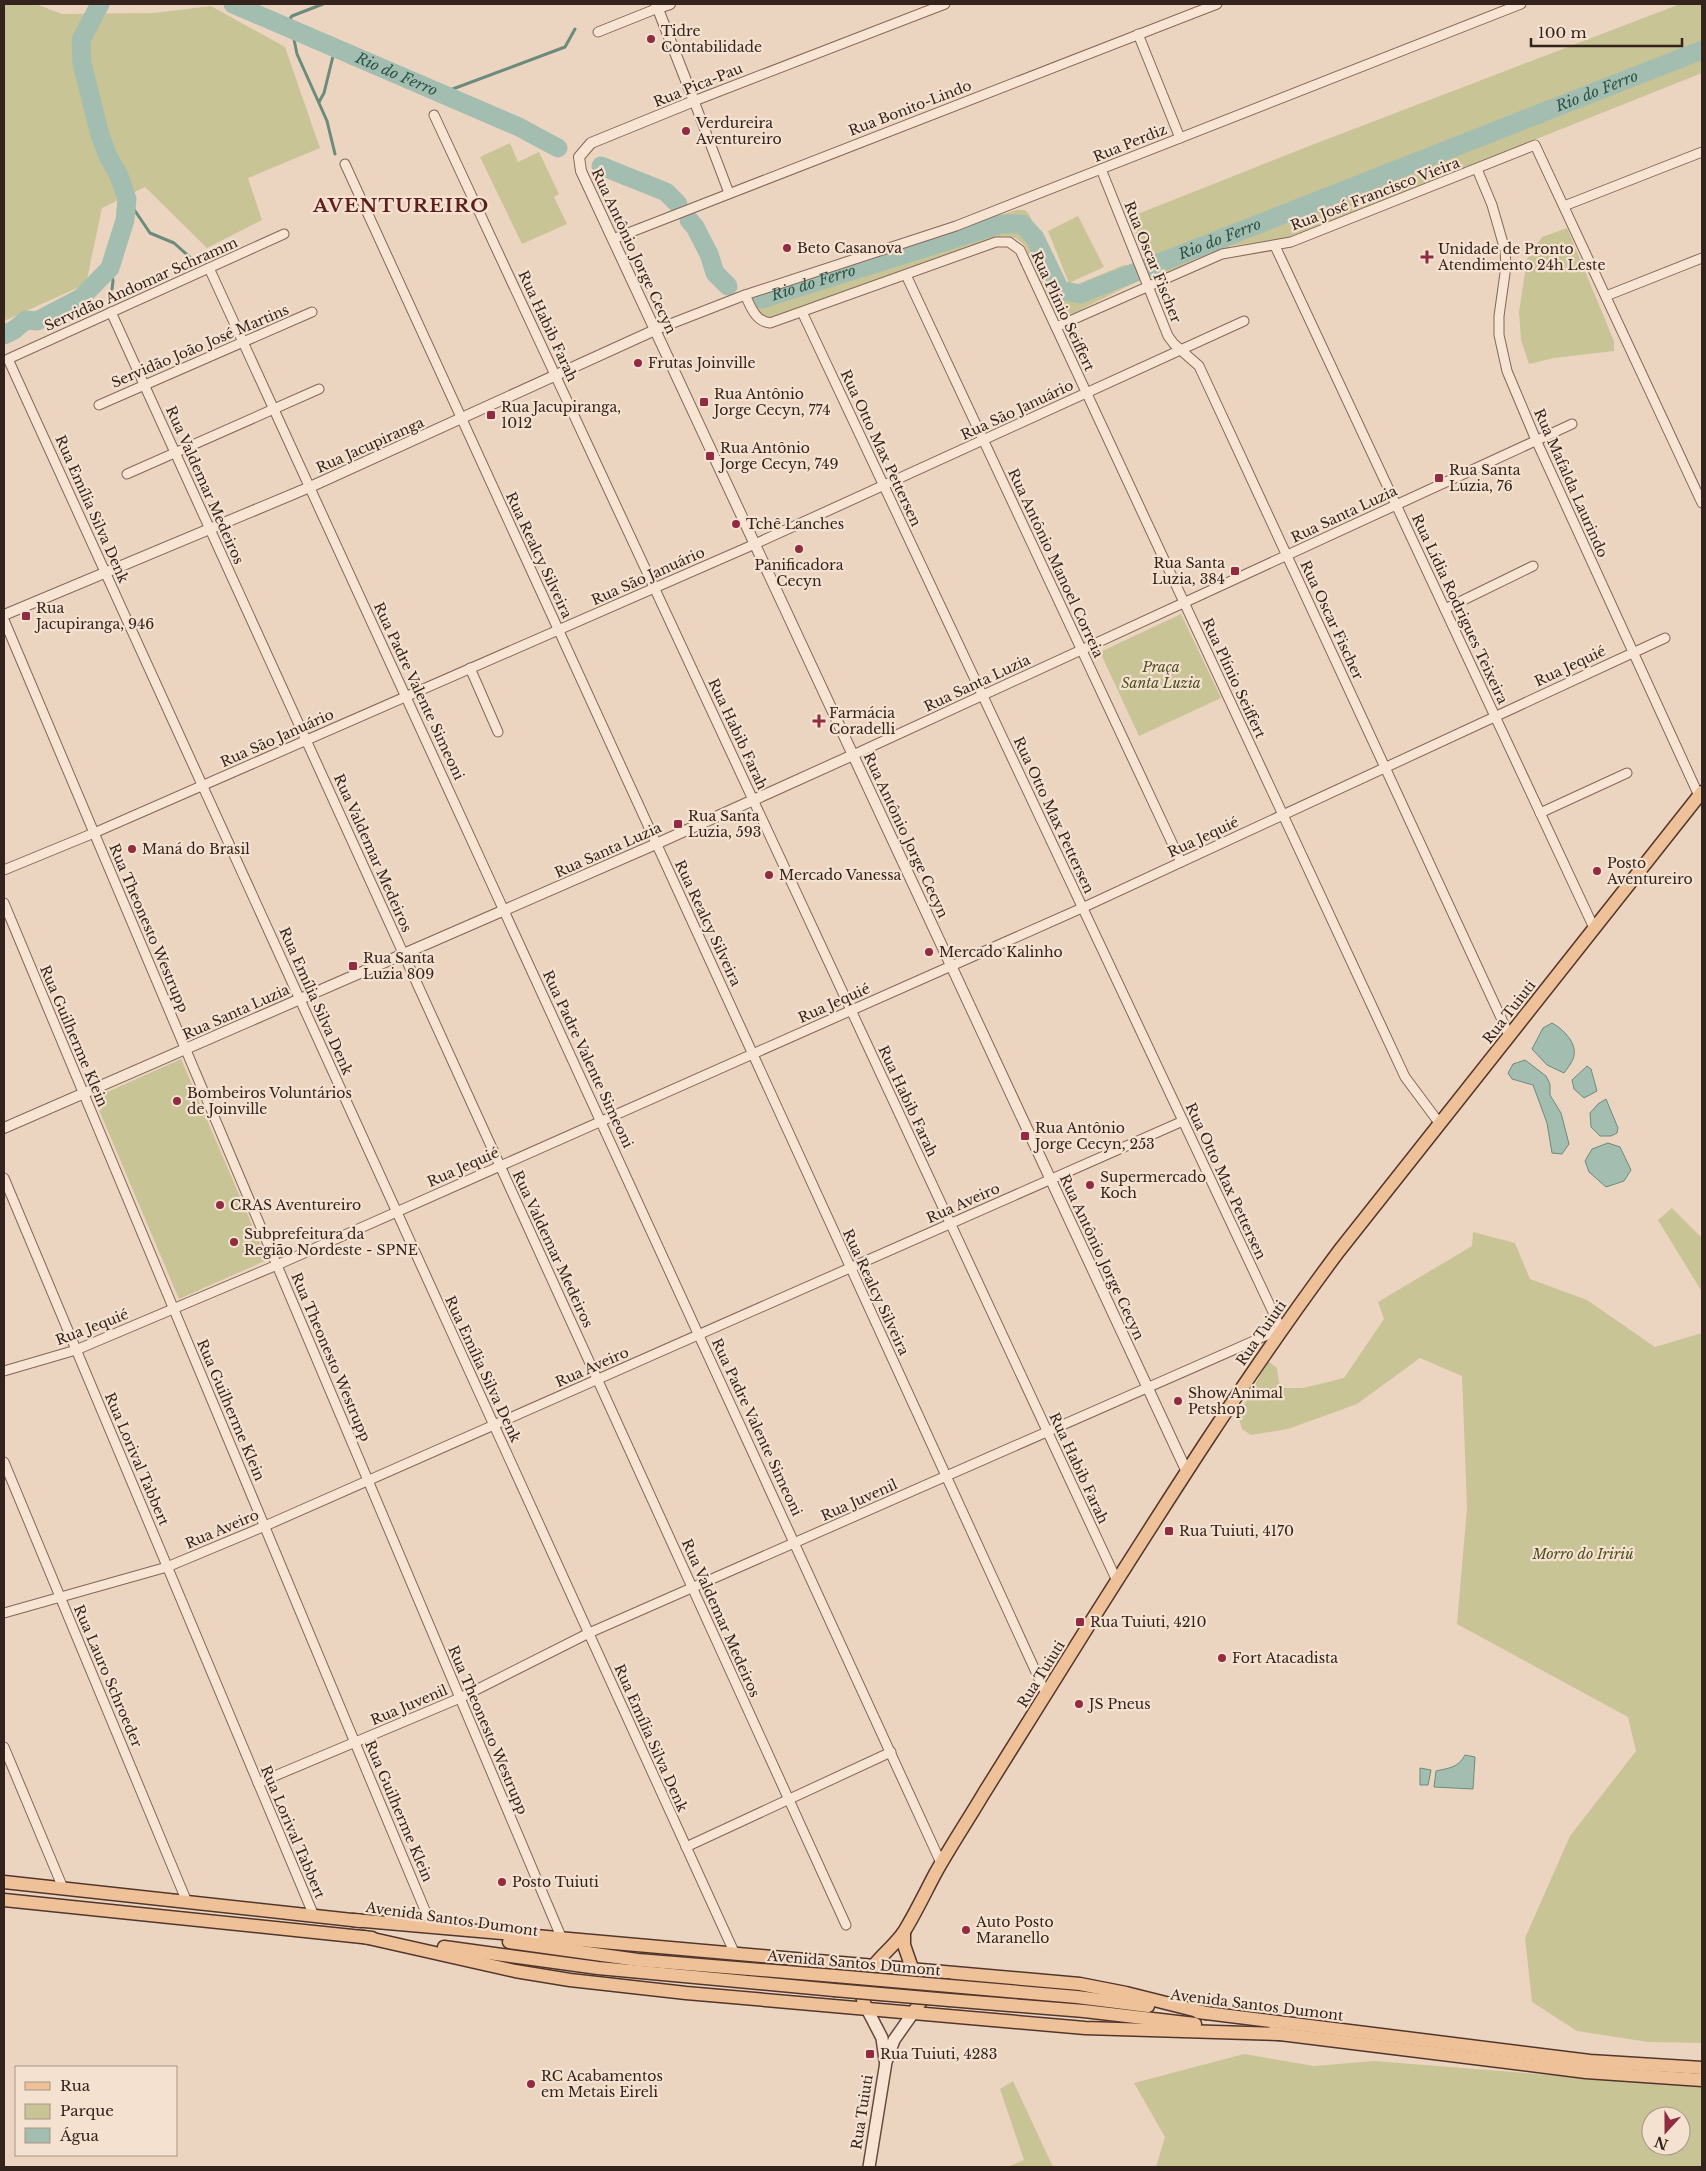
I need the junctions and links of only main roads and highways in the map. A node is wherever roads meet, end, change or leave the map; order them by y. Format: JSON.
{"nodes":[{"id":1,"x":1701,"y":794,"type":"edge"},
{"id":2,"x":9,"y":1882,"type":"edge"},
{"id":3,"x":9,"y":1901,"type":"edge"},
{"id":4,"x":353,"y":1920,"type":"junction"},
{"id":5,"x":904,"y":1933,"type":"junction"},
{"id":6,"x":364,"y":1937,"type":"junction"},
{"id":7,"x":887,"y":1950,"type":"junction"},
{"id":8,"x":854,"y":1965,"type":"junction"},
{"id":9,"x":873,"y":1966,"type":"junction"},
{"id":10,"x":913,"y":1970,"type":"junction"},
{"id":11,"x":867,"y":2009,"type":"junction"},
{"id":12,"x":913,"y":2013,"type":"junction"},
{"id":13,"x":1206,"y":2014,"type":"junction"},
{"id":14,"x":1281,"y":2034,"type":"junction"},
{"id":15,"x":886,"y":2062,"type":"junction"},
{"id":16,"x":1702,"y":2068,"type":"edge"},
{"id":17,"x":1702,"y":2080,"type":"edge"},
{"id":18,"x":869,"y":2167,"type":"edge"}],
"edges":[{"from":1,"to":5,"type":"main road","name":"Rua Tuiuti"},
{"from":2,"to":3,"type":"main road"},
{"from":2,"to":4,"type":"main road","name":"Avenida Santos Dumont"},
{"from":3,"to":6,"type":"main road","name":"Avenida Santos Dumont"},
{"from":4,"to":8,"type":"main road"},
{"from":4,"to":13,"type":"main road","name":"Avenida Santos Dumont","bridge":true},
{"from":5,"to":7,"type":"main road","name":"Rua Tuiuti"},
{"from":5,"to":10,"type":"main road","name":"Rua Tuiuti"},
{"from":6,"to":11,"type":"main road"},
{"from":6,"to":14,"type":"main road","name":"Avenida Santos Dumont","bridge":true},
{"from":7,"to":8,"type":"main road"},
{"from":7,"to":9,"type":"main road","name":"Rua Tuiuti"},
{"from":8,"to":9,"type":"main road"},
{"from":9,"to":10,"type":"main road"},
{"from":9,"to":11,"type":"main road","name":"Rua Tuiuti"},
{"from":10,"to":12,"type":"main road","name":"Rua Tuiuti"},
{"from":10,"to":13,"type":"main road"},
{"from":11,"to":12,"type":"main road"},
{"from":11,"to":15,"type":"main road","name":"Rua Tuiuti"},
{"from":12,"to":14,"type":"main road"},
{"from":12,"to":15,"type":"main road","name":"Rua Tuiuti"},
{"from":13,"to":16,"type":"main road","name":"Avenida Santos Dumont"},
{"from":14,"to":17,"type":"main road","name":"Avenida Santos Dumont"},
{"from":15,"to":18,"type":"main road","name":"Rua Tuiuti"}]}
